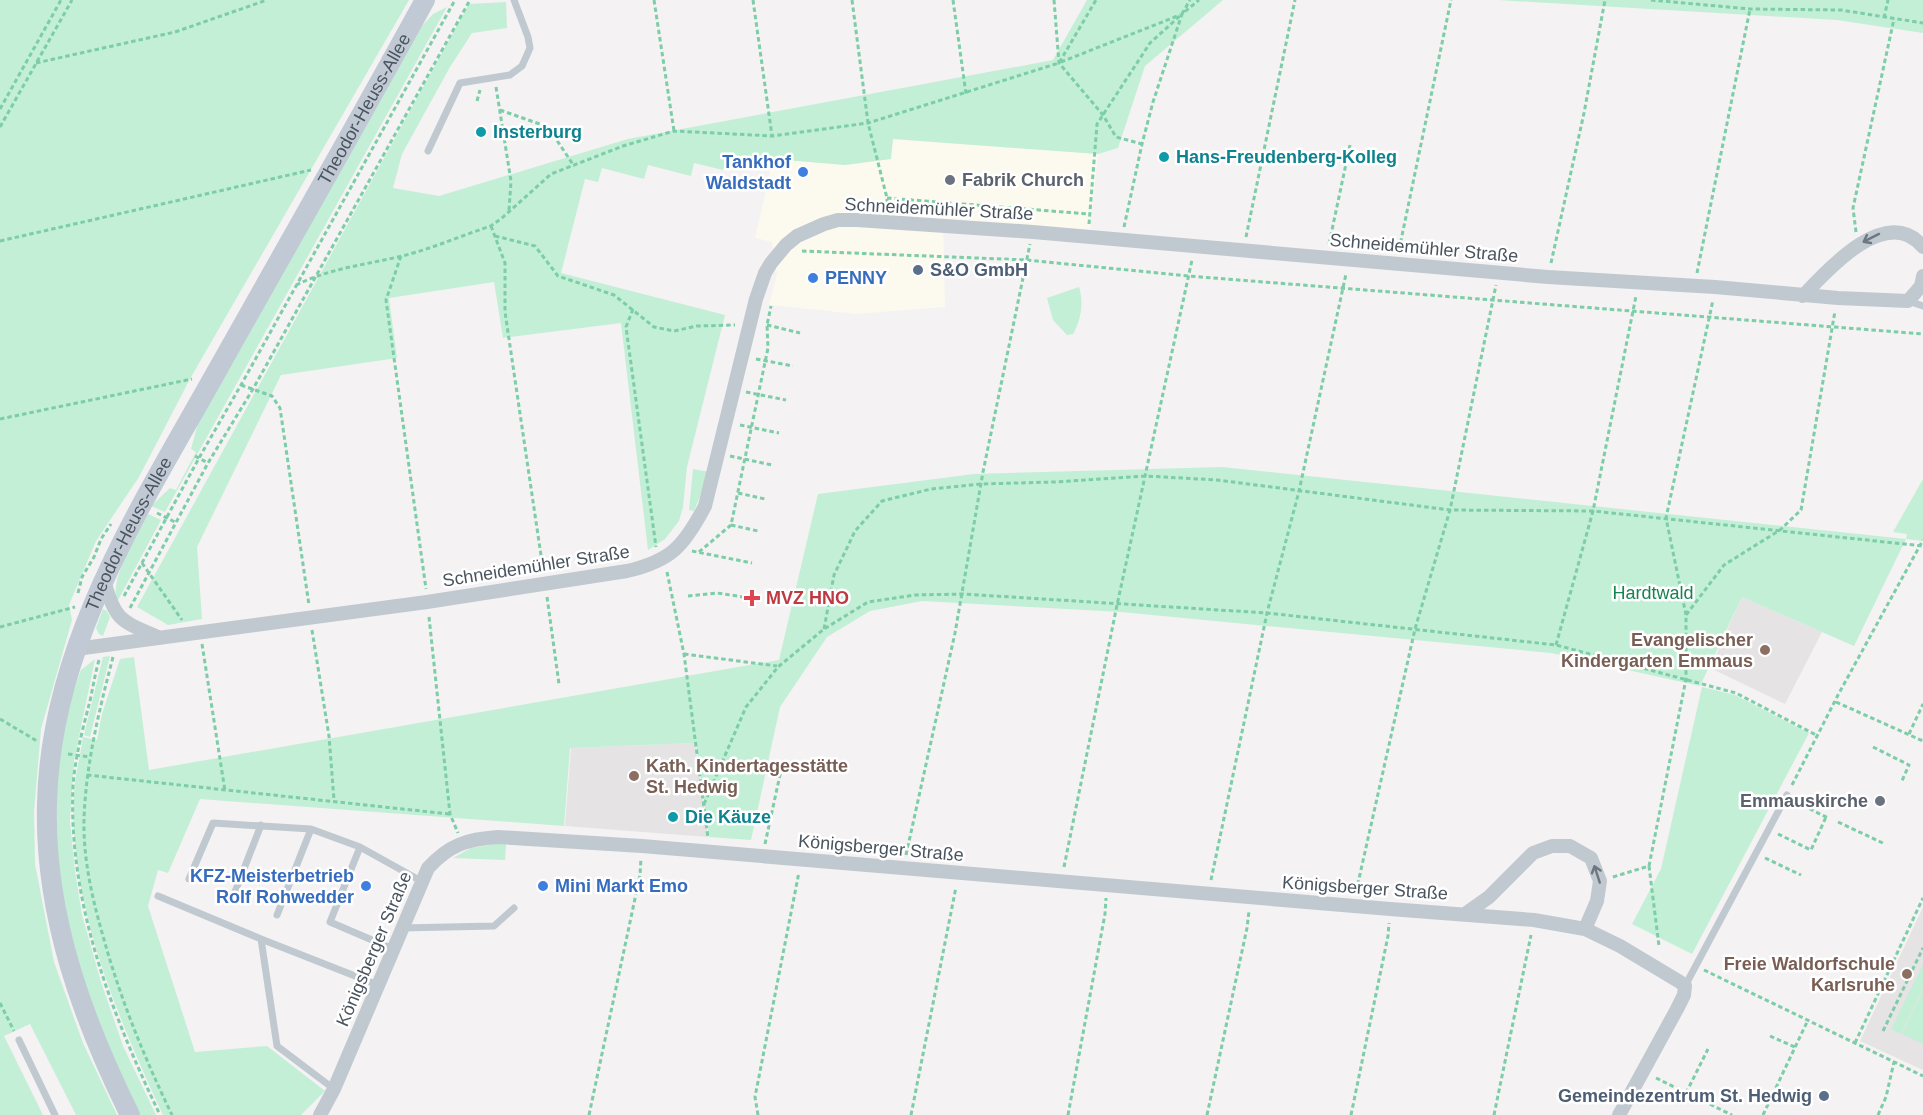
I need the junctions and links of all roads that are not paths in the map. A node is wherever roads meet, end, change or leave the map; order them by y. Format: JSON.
{"nodes":[{"id":1,"x":425,"y":0,"type":"edge"},
{"id":2,"x":514,"y":0,"type":"edge"},
{"id":3,"x":428,"y":151,"type":"dead end"},
{"id":4,"x":1923,"y":247,"type":"edge"},
{"id":5,"x":1923,"y":276,"type":"edge"},
{"id":6,"x":1803,"y":296,"type":"junction"},
{"id":7,"x":1908,"y":301,"type":"junction"},
{"id":8,"x":1923,"y":306,"type":"edge"},
{"id":9,"x":104,"y":580,"type":"junction"},
{"id":10,"x":160,"y":638,"type":"junction"},
{"id":11,"x":76,"y":649,"type":"junction"},
{"id":12,"x":1787,"y":796,"type":"road end"},
{"id":13,"x":261,"y":825,"type":"junction"},
{"id":14,"x":311,"y":829,"type":"junction"},
{"id":15,"x":360,"y":846,"type":"junction"},
{"id":16,"x":189,"y":879,"type":"dead end"},
{"id":17,"x":421,"y":881,"type":"junction"},
{"id":18,"x":158,"y":896,"type":"dead end"},
{"id":19,"x":233,"y":897,"type":"dead end"},
{"id":20,"x":514,"y":908,"type":"dead end"},
{"id":21,"x":1465,"y":914,"type":"junction"},
{"id":22,"x":277,"y":915,"type":"dead end"},
{"id":23,"x":402,"y":928,"type":"junction"},
{"id":24,"x":1585,"y":929,"type":"junction"},
{"id":25,"x":261,"y":939,"type":"junction"},
{"id":26,"x":393,"y":949,"type":"junction"},
{"id":27,"x":378,"y":985,"type":"junction"},
{"id":28,"x":1685,"y":986,"type":"junction"},
{"id":29,"x":19,"y":1040,"type":"road end"},
{"id":30,"x":334,"y":1089,"type":"junction"},
{"id":31,"x":55,"y":1115,"type":"edge"},
{"id":32,"x":130,"y":1115,"type":"edge"},
{"id":33,"x":320,"y":1115,"type":"edge"},
{"id":34,"x":1619,"y":1115,"type":"edge"}],
"edges":[{"from":1,"to":9,"type":"main road","name":"Theodor-Heuss-Allee"},
{"from":2,"to":3,"type":"lane"},
{"from":4,"to":6,"type":"street","one_way":true},
{"from":5,"to":7,"type":"street"},
{"from":6,"to":7,"type":"street","name":"Schneidemühler Straße"},
{"from":6,"to":10,"type":"street","name":"Schneidemühler Straße"},
{"from":7,"to":8,"type":"lane","name":"Schneidemühler Straße"},
{"from":9,"to":10,"type":"street"},
{"from":9,"to":11,"type":"main road","name":"Theodor-Heuss-Allee"},
{"from":10,"to":11,"type":"street","name":"Schneidemühler Straße"},
{"from":11,"to":32,"type":"main road","name":"Theodor-Heuss-Allee"},
{"from":12,"to":28,"type":"lane"},
{"from":13,"to":14,"type":"lane"},
{"from":13,"to":16,"type":"lane"},
{"from":13,"to":19,"type":"lane"},
{"from":14,"to":15,"type":"lane"},
{"from":14,"to":22,"type":"lane"},
{"from":15,"to":17,"type":"lane"},
{"from":15,"to":26,"type":"lane"},
{"from":17,"to":21,"type":"street","name":"Königsberger Straße"},
{"from":17,"to":23,"type":"street","name":"Königsberger Straße"},
{"from":18,"to":25,"type":"lane"},
{"from":20,"to":23,"type":"lane"},
{"from":21,"to":24,"type":"street","name":"Königsberger Straße"},
{"from":24,"to":21,"type":"street","name":"Königsberger Straße","one_way":true},
{"from":23,"to":26,"type":"street","name":"Königsberger Straße"},
{"from":24,"to":28,"type":"street","name":"Königsberger Straße"},
{"from":25,"to":27,"type":"lane"},
{"from":25,"to":30,"type":"lane"},
{"from":26,"to":27,"type":"street","name":"Königsberger Straße"},
{"from":27,"to":30,"type":"street","name":"Königsberger Straße"},
{"from":28,"to":34,"type":"street"},
{"from":29,"to":31,"type":"lane"},
{"from":30,"to":33,"type":"street","name":"Königsberger Straße"}]}
